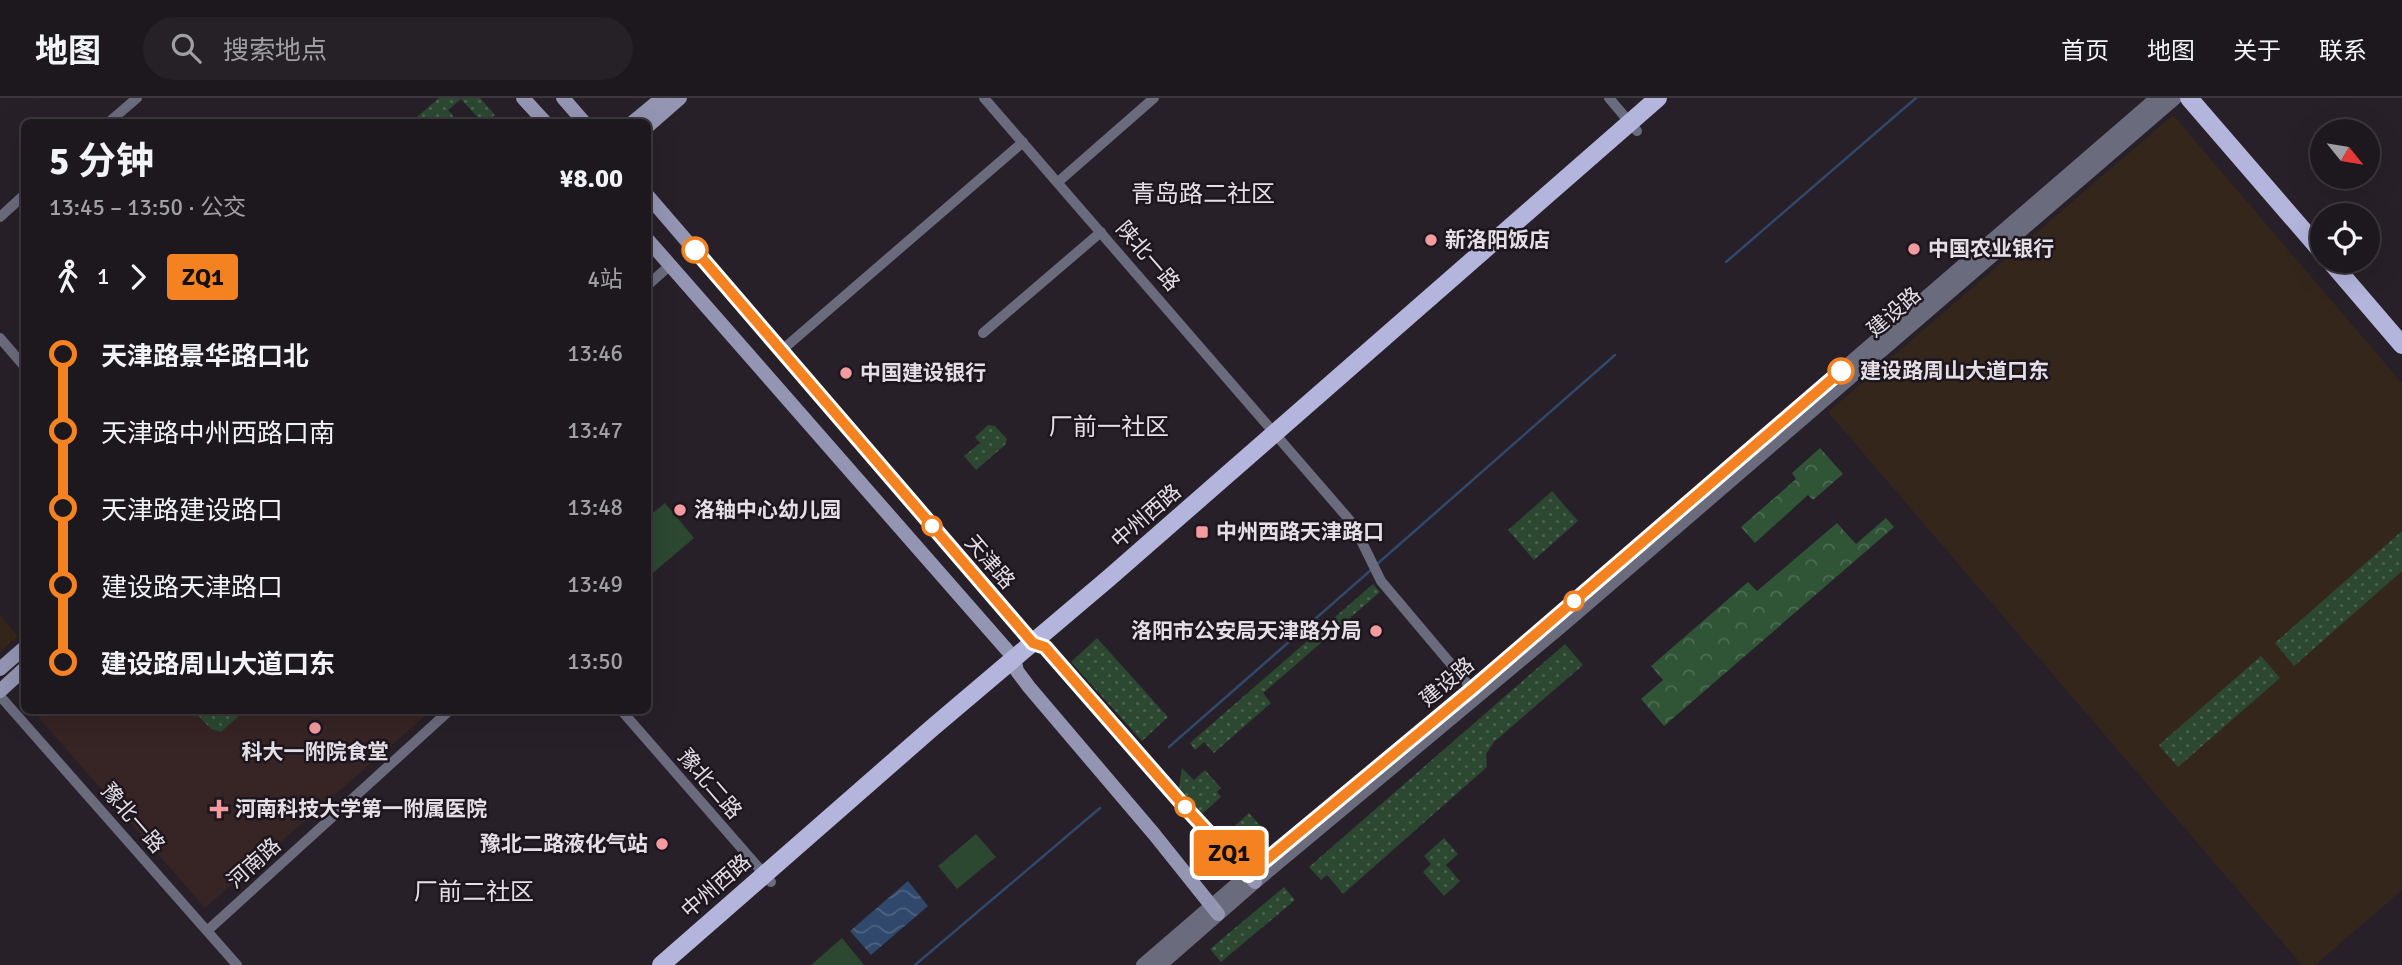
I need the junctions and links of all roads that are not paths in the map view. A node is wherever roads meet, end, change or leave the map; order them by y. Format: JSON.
{"nodes":[{"id":1,"x":137,"y":98,"type":"edge"},
{"id":2,"x":523,"y":98,"type":"edge"},
{"id":3,"x":563,"y":98,"type":"edge"},
{"id":4,"x":662,"y":98,"type":"edge"},
{"id":5,"x":680,"y":98,"type":"edge"},
{"id":6,"x":985,"y":98,"type":"edge"},
{"id":7,"x":1154,"y":98,"type":"edge"},
{"id":8,"x":1609,"y":98,"type":"edge"},
{"id":9,"x":1658,"y":98,"type":"edge"},
{"id":10,"x":1674,"y":98,"type":"edge"},
{"id":11,"x":2157,"y":98,"type":"edge"},
{"id":12,"x":2175,"y":98,"type":"edge"},
{"id":13,"x":2189,"y":98,"type":"edge"},
{"id":14,"x":2202,"y":98,"type":"edge"},
{"id":15,"x":115,"y":119,"type":"edge"},
{"id":16,"x":542,"y":119,"type":"edge"},
{"id":17,"x":581,"y":119,"type":"edge"},
{"id":18,"x":638,"y":119,"type":"edge"},
{"id":19,"x":651,"y":123,"type":"edge"},
{"id":20,"x":1633,"y":127,"type":"junction"},
{"id":21,"x":1023,"y":142,"type":"junction"},
{"id":22,"x":1058,"y":182,"type":"junction"},
{"id":23,"x":21,"y":198,"type":"edge"},
{"id":24,"x":651,"y":199,"type":"edge"},
{"id":25,"x":0,"y":216,"type":"edge"},
{"id":26,"x":2310,"y":223,"type":"edge"},
{"id":27,"x":1101,"y":232,"type":"junction"},
{"id":28,"x":2310,"y":238,"type":"edge"},
{"id":29,"x":651,"y":244,"type":"edge"},
{"id":30,"x":669,"y":266,"type":"junction"},
{"id":31,"x":2340,"y":273,"type":"edge"},
{"id":32,"x":2352,"y":273,"type":"edge"},
{"id":33,"x":651,"y":282,"type":"edge"},
{"id":34,"x":2402,"y":330,"type":"edge"},
{"id":35,"x":983,"y":333,"type":"dead end"},
{"id":36,"x":0,"y":338,"type":"edge"},
{"id":37,"x":2402,"y":345,"type":"edge"},
{"id":38,"x":782,"y":351,"type":"junction"},
{"id":39,"x":21,"y":362,"type":"edge"},
{"id":40,"x":1278,"y":436,"type":"junction"},
{"id":41,"x":1039,"y":645,"type":"junction"},
{"id":42,"x":21,"y":651,"type":"edge"},
{"id":43,"x":1015,"y":665,"type":"junction"},
{"id":44,"x":0,"y":669,"type":"edge"},
{"id":45,"x":21,"y":672,"type":"edge"},
{"id":46,"x":1472,"y":689,"type":"junction"},
{"id":47,"x":0,"y":691,"type":"edge"},
{"id":48,"x":0,"y":696,"type":"edge"},
{"id":49,"x":446,"y":714,"type":"edge"},
{"id":50,"x":624,"y":714,"type":"edge"},
{"id":51,"x":1251,"y":878,"type":"junction"},
{"id":52,"x":767,"y":879,"type":"junction"},
{"id":53,"x":1215,"y":910,"type":"junction"},
{"id":54,"x":207,"y":932,"type":"junction"},
{"id":55,"x":237,"y":965,"type":"edge"},
{"id":56,"x":661,"y":965,"type":"edge"},
{"id":57,"x":677,"y":965,"type":"edge"},
{"id":58,"x":1143,"y":965,"type":"edge"},
{"id":59,"x":1160,"y":965,"type":"edge"}],
"edges":[{"from":1,"to":15,"type":"street"},
{"from":2,"to":16,"type":"main road"},
{"from":3,"to":17,"type":"main road"},
{"from":4,"to":18,"type":"main road"},
{"from":5,"to":19,"type":"main road"},
{"from":6,"to":21,"type":"street","name":"陕北一路"},
{"from":7,"to":22,"type":"street"},
{"from":8,"to":20,"type":"street"},
{"from":9,"to":20,"type":"main road","name":"中州西路"},
{"from":10,"to":20,"type":"main road","name":"中州西路"},
{"from":11,"to":46,"type":"street","name":"建设路"},
{"from":12,"to":51,"type":"street","name":"建设路"},
{"from":13,"to":28,"type":"main road"},
{"from":14,"to":26,"type":"main road"},
{"from":20,"to":40,"type":"main road","name":"中州西路"},
{"from":21,"to":22,"type":"street","name":"陕北一路"},
{"from":21,"to":38,"type":"street"},
{"from":22,"to":27,"type":"street","name":"陕北一路"},
{"from":23,"to":25,"type":"street"},
{"from":24,"to":38,"type":"main road","name":"天津路"},
{"from":27,"to":35,"type":"street"},
{"from":27,"to":40,"type":"street","name":"陕北一路"},
{"from":29,"to":30,"type":"main road"},
{"from":30,"to":33,"type":"street"},
{"from":30,"to":43,"type":"main road"},
{"from":31,"to":37,"type":"main road"},
{"from":32,"to":34,"type":"main road"},
{"from":36,"to":39,"type":"street"},
{"from":38,"to":41,"type":"main road","name":"天津路"},
{"from":40,"to":41,"type":"main road","name":"中州西路"},
{"from":40,"to":46,"type":"street","name":"陕北一路"},
{"from":41,"to":43,"type":"main road","name":"中州西路"},
{"from":41,"to":51,"type":"main road","name":"天津路"},
{"from":42,"to":44,"type":"main road"},
{"from":43,"to":52,"type":"main road","name":"中州西路"},
{"from":43,"to":53,"type":"main road"},
{"from":45,"to":47,"type":"main road"},
{"from":46,"to":51,"type":"street","name":"建设路"},
{"from":48,"to":54,"type":"street","name":"豫北一路"},
{"from":49,"to":54,"type":"street","name":"河南路"},
{"from":50,"to":52,"type":"street","name":"豫北二路"},
{"from":51,"to":53,"type":"street","name":"建设路"},
{"from":52,"to":56,"type":"main road","name":"中州西路"},
{"from":52,"to":57,"type":"main road","name":"中州西路"},
{"from":53,"to":58,"type":"street","name":"建设路"},
{"from":53,"to":59,"type":"street","name":"建设路"},
{"from":54,"to":55,"type":"street","name":"豫北一路"}]}
